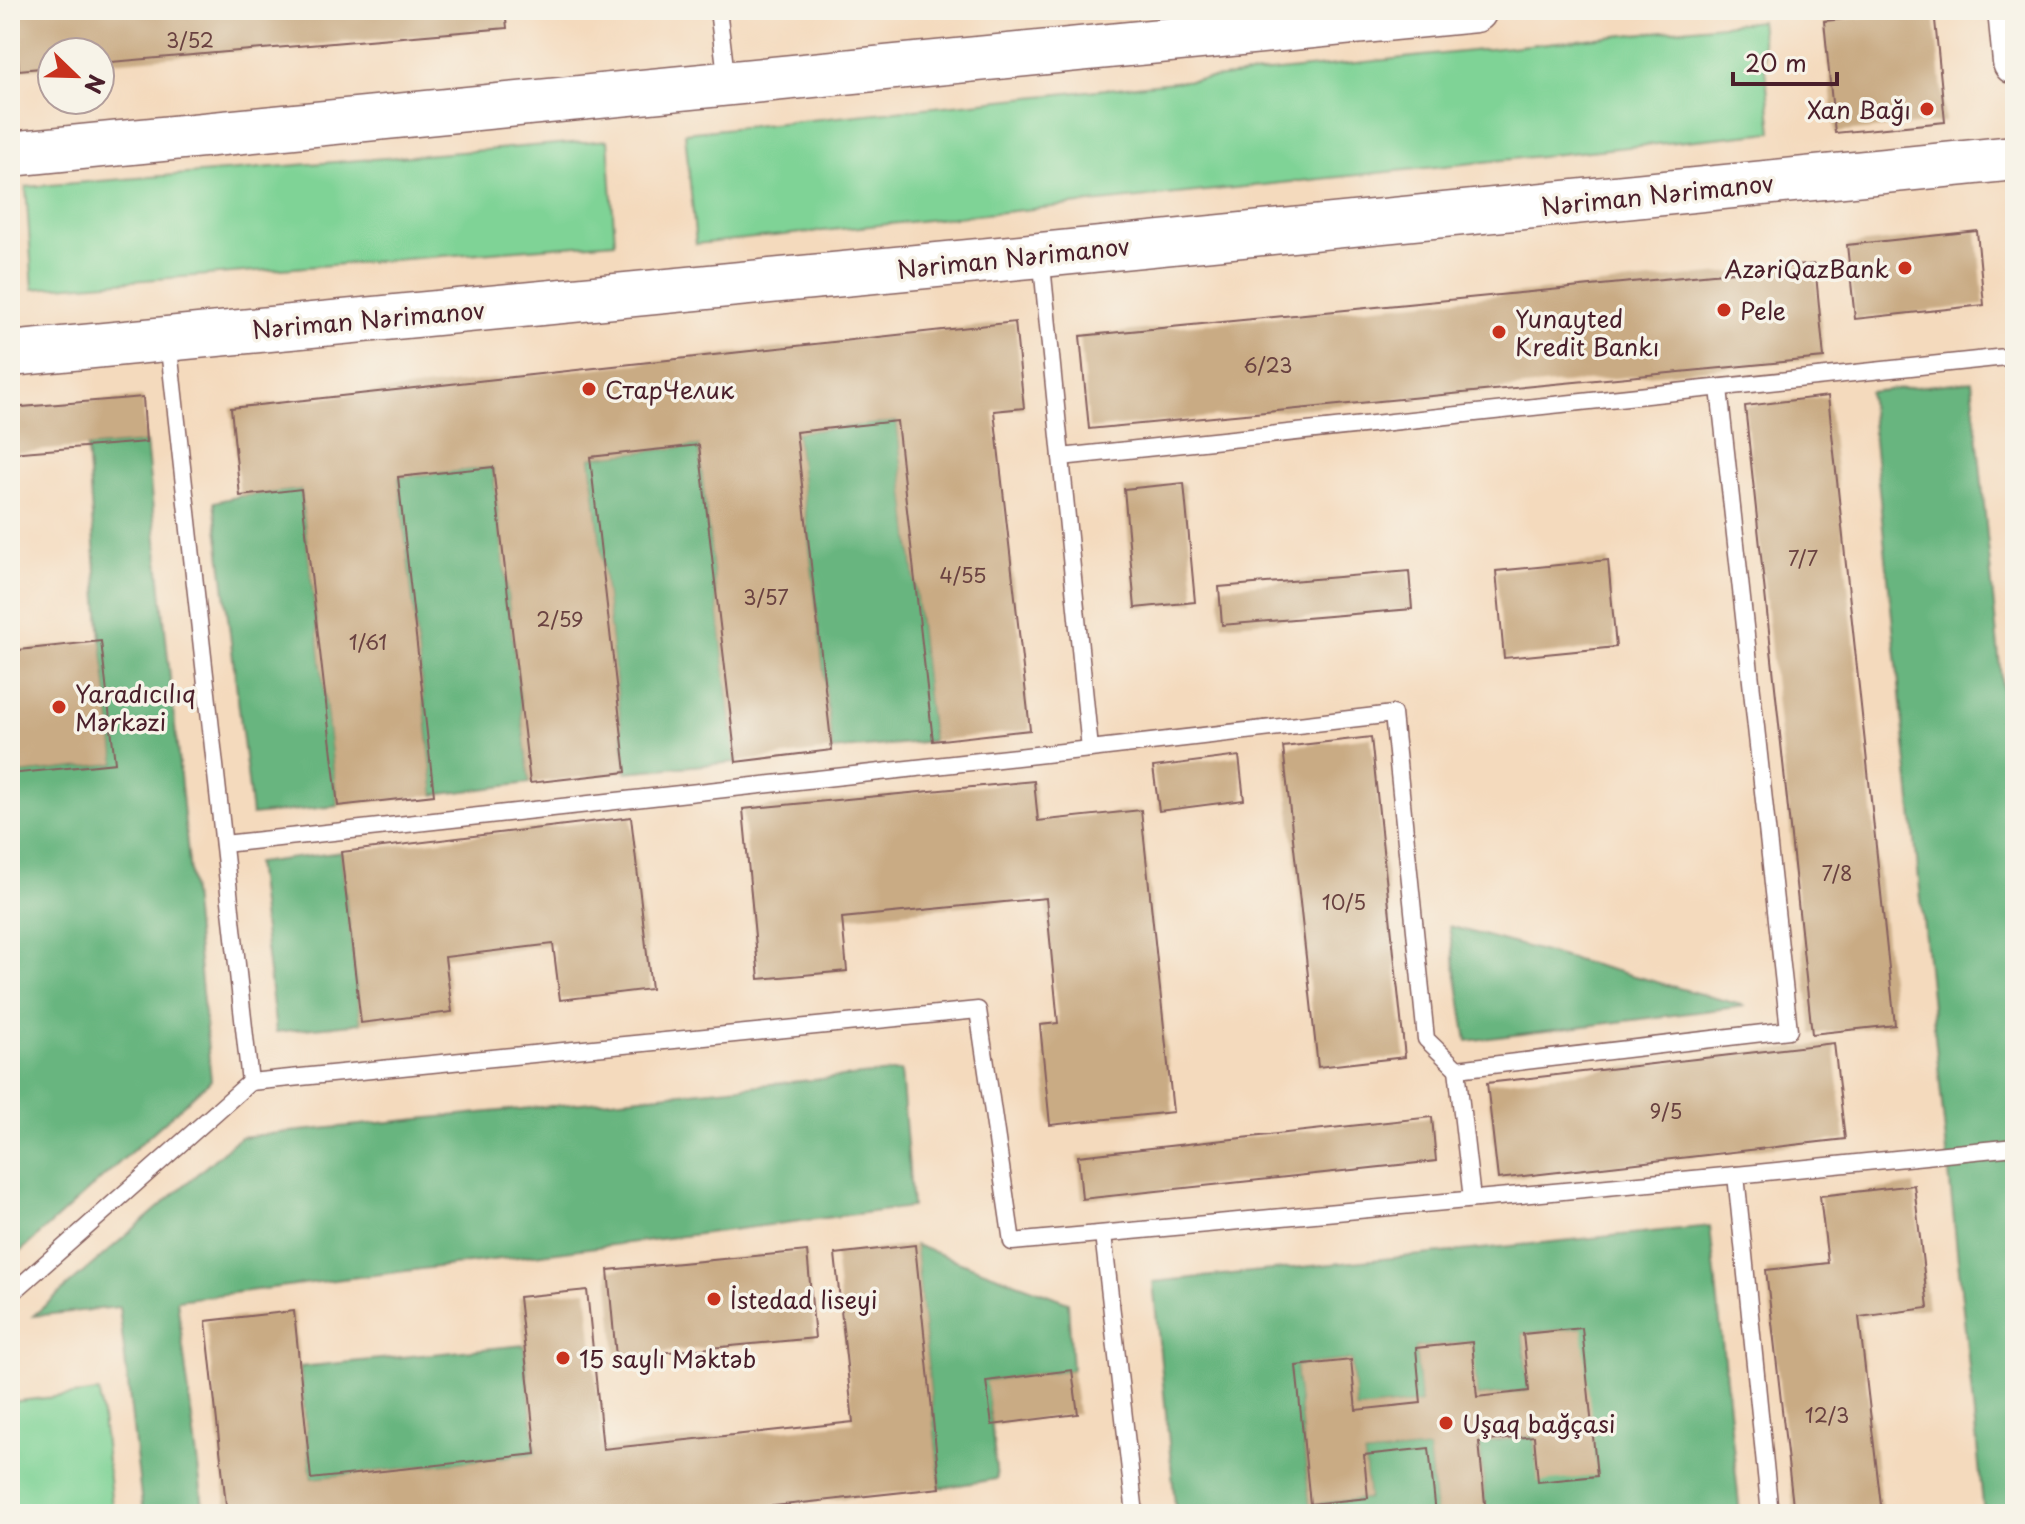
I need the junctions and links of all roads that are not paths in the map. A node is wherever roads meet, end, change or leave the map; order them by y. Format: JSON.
{"nodes":[{"id":1,"x":718,"y":10,"type":"edge"},
{"id":2,"x":1475,"y":10,"type":"edge"},
{"id":3,"x":2010,"y":10,"type":"edge"},
{"id":4,"x":2015,"y":62,"type":"edge"},
{"id":5,"x":727,"y":83,"type":"junction"},
{"id":6,"x":10,"y":154,"type":"edge"},
{"id":7,"x":2015,"y":158,"type":"edge"},
{"id":8,"x":1041,"y":255,"type":"junction"},
{"id":9,"x":168,"y":338,"type":"junction"},
{"id":10,"x":10,"y":354,"type":"edge"},
{"id":11,"x":2015,"y":356,"type":"edge"},
{"id":12,"x":1719,"y":388,"type":"junction"},
{"id":13,"x":1061,"y":457,"type":"junction"},
{"id":14,"x":1090,"y":749,"type":"junction"},
{"id":15,"x":224,"y":844,"type":"junction"},
{"id":16,"x":1457,"y":1069,"type":"junction"},
{"id":17,"x":250,"y":1082,"type":"junction"},
{"id":18,"x":2015,"y":1147,"type":"edge"},
{"id":19,"x":1736,"y":1175,"type":"junction"},
{"id":20,"x":1472,"y":1199,"type":"junction"},
{"id":21,"x":1103,"y":1234,"type":"junction"},
{"id":22,"x":10,"y":1295,"type":"edge"},
{"id":23,"x":1135,"y":1514,"type":"edge"},
{"id":24,"x":1770,"y":1514,"type":"edge"}],
"edges":[{"from":1,"to":5,"type":"lane"},
{"from":2,"to":5,"type":"main road"},
{"from":3,"to":4,"type":"main road"},
{"from":5,"to":6,"type":"main road"},
{"from":7,"to":8,"type":"main road","name":"Nəriman Nərimanov"},
{"from":8,"to":9,"type":"main road","name":"Nəriman Nərimanov"},
{"from":8,"to":13,"type":"lane"},
{"from":9,"to":10,"type":"main road","name":"Nəriman Nərimanov"},
{"from":9,"to":15,"type":"lane"},
{"from":11,"to":12,"type":"lane"},
{"from":12,"to":13,"type":"lane"},
{"from":12,"to":16,"type":"lane"},
{"from":13,"to":14,"type":"lane"},
{"from":14,"to":15,"type":"lane"},
{"from":14,"to":16,"type":"lane"},
{"from":15,"to":17,"type":"lane"},
{"from":16,"to":20,"type":"lane"},
{"from":17,"to":21,"type":"lane"},
{"from":17,"to":22,"type":"lane"},
{"from":18,"to":19,"type":"lane"},
{"from":19,"to":20,"type":"lane"},
{"from":19,"to":24,"type":"lane"},
{"from":20,"to":21,"type":"lane"},
{"from":21,"to":23,"type":"lane"}]}
